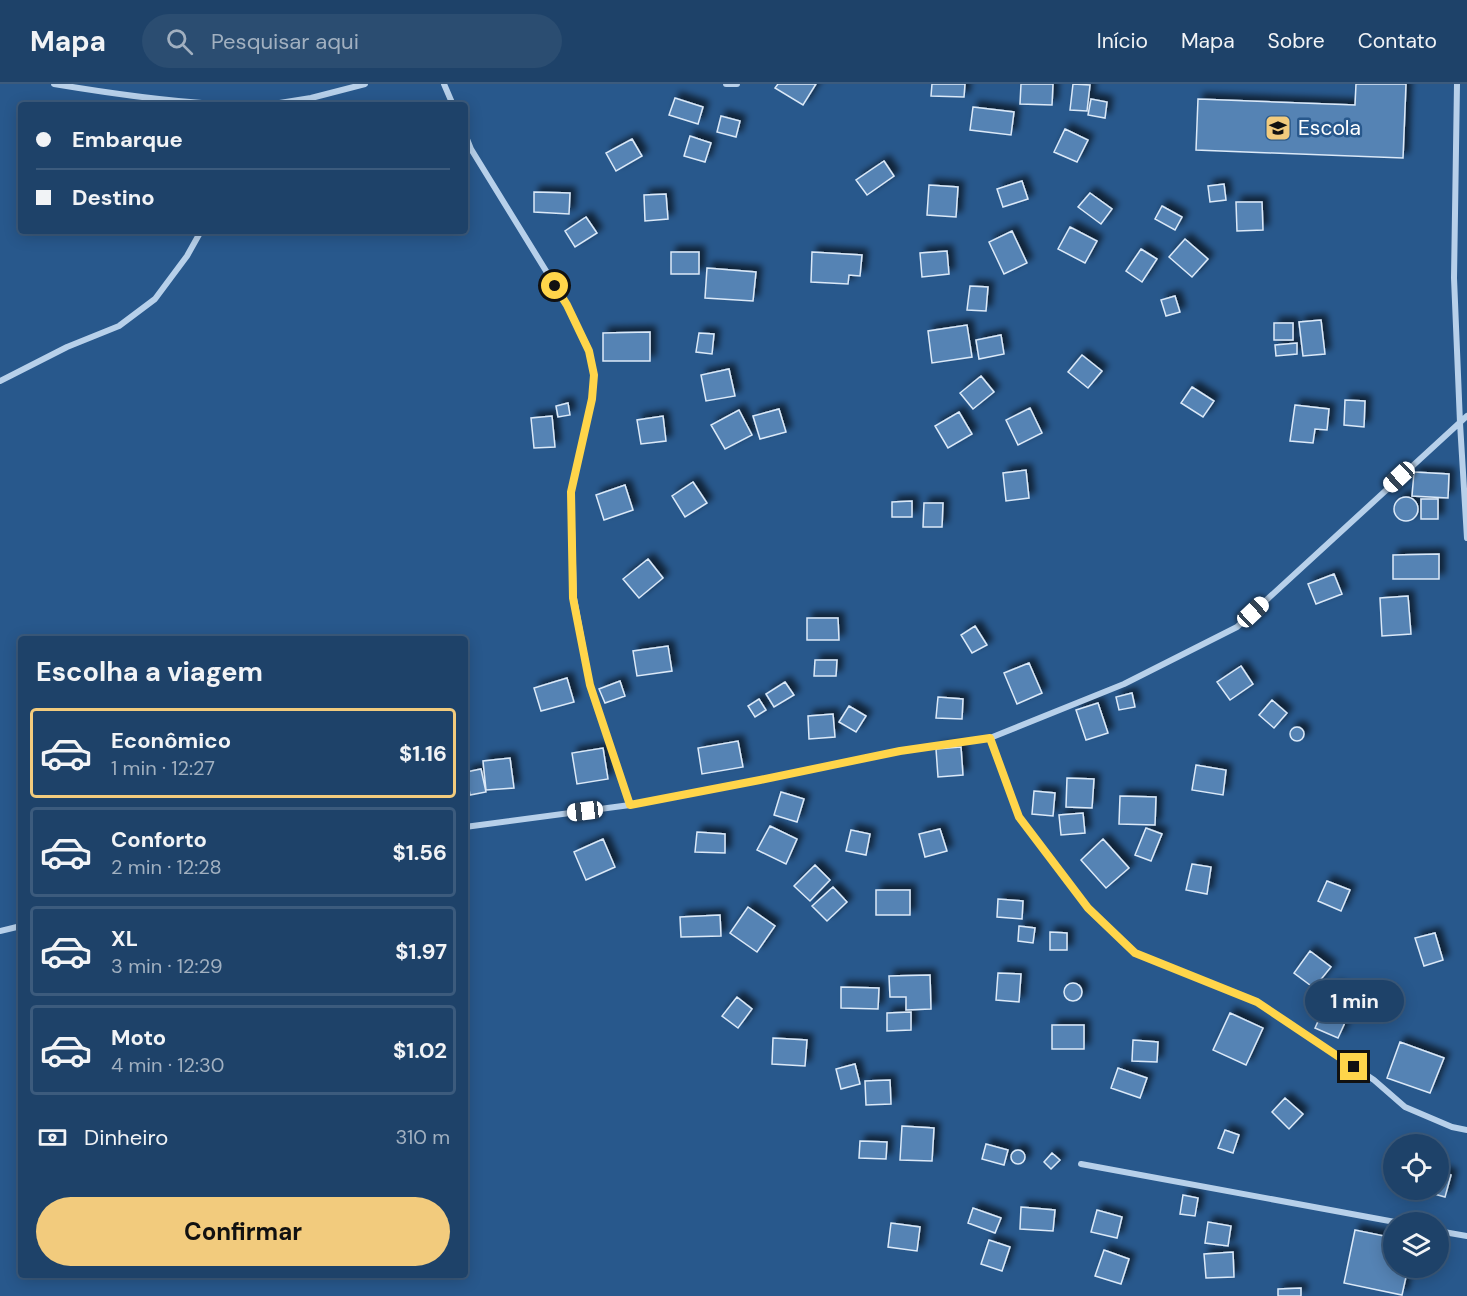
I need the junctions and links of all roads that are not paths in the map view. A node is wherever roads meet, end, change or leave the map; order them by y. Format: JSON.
{"nodes":[{"id":1,"x":54,"y":84,"type":"edge"},
{"id":2,"x":365,"y":84,"type":"edge"},
{"id":3,"x":444,"y":84,"type":"edge"},
{"id":4,"x":726,"y":84,"type":"edge"},
{"id":5,"x":737,"y":84,"type":"edge"},
{"id":6,"x":1457,"y":84,"type":"edge"},
{"id":7,"x":310,"y":98,"type":"junction"},
{"id":8,"x":192,"y":102,"type":"edge"},
{"id":9,"x":285,"y":102,"type":"edge"},
{"id":10,"x":305,"y":102,"type":"edge"},
{"id":11,"x":452,"y":102,"type":"edge"},
{"id":12,"x":468,"y":141,"type":"edge"},
{"id":13,"x":199,"y":234,"type":"edge"},
{"id":14,"x":0,"y":381,"type":"edge"},
{"id":15,"x":1467,"y":416,"type":"edge"},
{"id":16,"x":1460,"y":423,"type":"junction"},
{"id":17,"x":1467,"y":538,"type":"edge"},
{"id":18,"x":990,"y":738,"type":"junction"},
{"id":19,"x":630,"y":805,"type":"junction"},
{"id":20,"x":468,"y":827,"type":"edge"},
{"id":21,"x":18,"y":927,"type":"edge"},
{"id":22,"x":0,"y":931,"type":"edge"},
{"id":23,"x":1467,"y":1130,"type":"edge"},
{"id":24,"x":1081,"y":1164,"type":"dead end"},
{"id":25,"x":1383,"y":1220,"type":"edge"},
{"id":26,"x":1449,"y":1233,"type":"edge"},
{"id":27,"x":1467,"y":1236,"type":"edge"}],
"edges":[{"from":1,"to":8,"type":"street"},
{"from":2,"to":7,"type":"street"},
{"from":3,"to":11,"type":"street"},
{"from":4,"to":5,"type":"street"},
{"from":6,"to":16,"type":"street"},
{"from":7,"to":9,"type":"street"},
{"from":7,"to":10,"type":"street"},
{"from":12,"to":19,"type":"street"},
{"from":13,"to":14,"type":"street"},
{"from":15,"to":16,"type":"street"},
{"from":16,"to":17,"type":"street"},
{"from":16,"to":18,"type":"street"},
{"from":18,"to":19,"type":"street"},
{"from":18,"to":23,"type":"street"},
{"from":19,"to":20,"type":"street"},
{"from":21,"to":22,"type":"street"},
{"from":24,"to":25,"type":"street"},
{"from":26,"to":27,"type":"street"}]}
